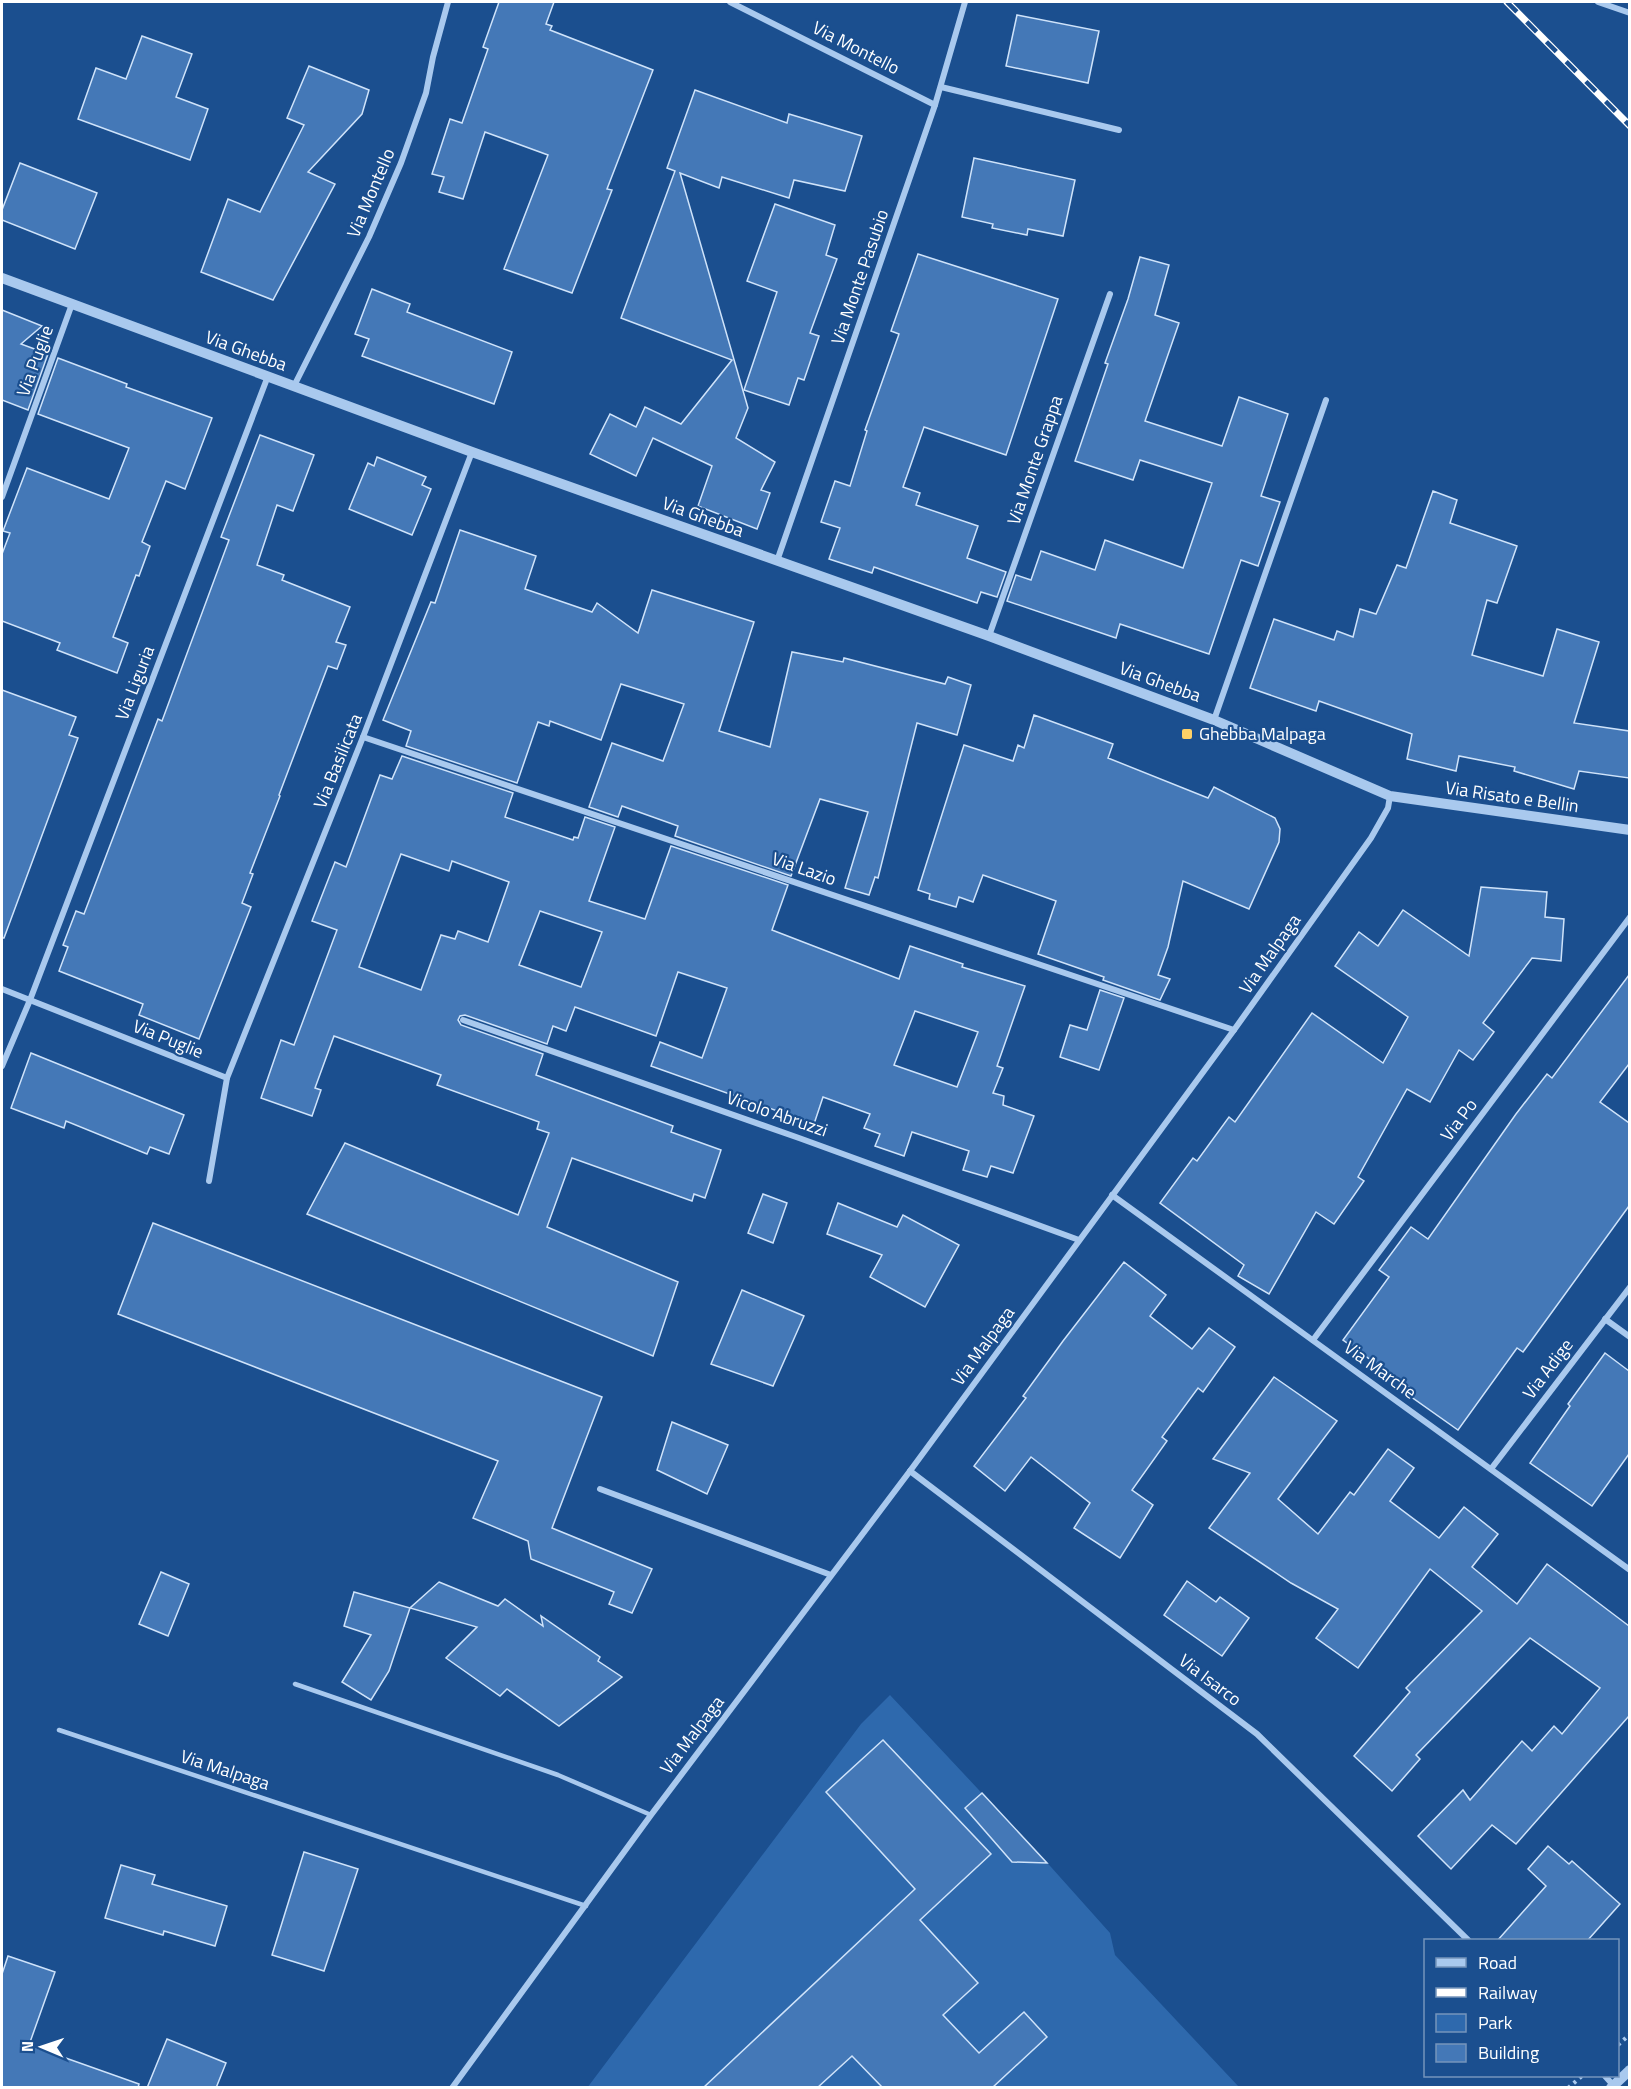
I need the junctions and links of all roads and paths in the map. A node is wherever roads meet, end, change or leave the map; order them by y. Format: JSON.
{"nodes":[{"id":1,"x":448,"y":2,"type":"edge"},
{"id":2,"x":730,"y":2,"type":"edge"},
{"id":3,"x":965,"y":2,"type":"edge"},
{"id":4,"x":1598,"y":2,"type":"edge"},
{"id":5,"x":1629,"y":13,"type":"edge"},
{"id":6,"x":941,"y":87,"type":"junction"},
{"id":7,"x":935,"y":105,"type":"junction"},
{"id":8,"x":1119,"y":130,"type":"dead end"},
{"id":9,"x":2,"y":278,"type":"edge"},
{"id":10,"x":1110,"y":294,"type":"dead end"},
{"id":11,"x":72,"y":304,"type":"junction"},
{"id":12,"x":268,"y":376,"type":"junction"},
{"id":13,"x":294,"y":386,"type":"junction"},
{"id":14,"x":1326,"y":400,"type":"dead end"},
{"id":15,"x":472,"y":452,"type":"junction"},
{"id":16,"x":2,"y":497,"type":"edge"},
{"id":17,"x":777,"y":561,"type":"junction"},
{"id":18,"x":989,"y":636,"type":"junction"},
{"id":19,"x":1214,"y":720,"type":"junction"},
{"id":20,"x":363,"y":737,"type":"junction"},
{"id":21,"x":1390,"y":796,"type":"junction"},
{"id":22,"x":1629,"y":830,"type":"edge"},
{"id":23,"x":1629,"y":917,"type":"edge"},
{"id":24,"x":2,"y":989,"type":"edge"},
{"id":25,"x":30,"y":1000,"type":"junction"},
{"id":26,"x":463,"y":1020,"type":"dead end"},
{"id":27,"x":1234,"y":1030,"type":"junction"},
{"id":28,"x":2,"y":1066,"type":"edge"},
{"id":29,"x":227,"y":1078,"type":"junction"},
{"id":30,"x":209,"y":1181,"type":"dead end"},
{"id":31,"x":1112,"y":1195,"type":"junction"},
{"id":32,"x":1079,"y":1240,"type":"junction"},
{"id":33,"x":1629,"y":1287,"type":"edge"},
{"id":34,"x":1605,"y":1319,"type":"junction"},
{"id":35,"x":1629,"y":1337,"type":"edge"},
{"id":36,"x":1313,"y":1340,"type":"junction"},
{"id":37,"x":1491,"y":1469,"type":"junction"},
{"id":38,"x":910,"y":1471,"type":"junction"},
{"id":39,"x":600,"y":1489,"type":"dead end"},
{"id":40,"x":1629,"y":1570,"type":"edge"},
{"id":41,"x":831,"y":1575,"type":"junction"},
{"id":42,"x":294,"y":1684,"type":"dead end"},
{"id":43,"x":59,"y":1731,"type":"dead end"},
{"id":44,"x":651,"y":1815,"type":"junction"},
{"id":45,"x":586,"y":1906,"type":"junction"},
{"id":46,"x":1466,"y":1939,"type":"edge"},
{"id":47,"x":1629,"y":2070,"type":"edge"},
{"id":48,"x":1581,"y":2077,"type":"edge"},
{"id":49,"x":1612,"y":2086,"type":"edge"},
{"id":50,"x":452,"y":2088,"type":"edge"},
{"id":51,"x":1568,"y":2088,"type":"edge"}],
"edges":[{"from":1,"to":13,"type":"street","name":"Via Montello"},
{"from":2,"to":7,"type":"street","name":"Via Montello"},
{"from":3,"to":6,"type":"street","name":"Via Monte Pasubio"},
{"from":4,"to":5,"type":"street"},
{"from":6,"to":7,"type":"street","name":"Via Monte Pasubio"},
{"from":6,"to":8,"type":"street"},
{"from":7,"to":17,"type":"street","name":"Via Monte Pasubio"},
{"from":9,"to":11,"type":"street","name":"Via Ghebba"},
{"from":10,"to":18,"type":"street","name":"Via Monte Grappa"},
{"from":11,"to":12,"type":"street","name":"Via Ghebba"},
{"from":11,"to":16,"type":"street","name":"Via Puglie"},
{"from":12,"to":13,"type":"street","name":"Via Ghebba"},
{"from":12,"to":25,"type":"street","name":"Via Liguria"},
{"from":13,"to":15,"type":"street","name":"Via Ghebba"},
{"from":14,"to":19,"type":"street"},
{"from":15,"to":17,"type":"street","name":"Via Ghebba"},
{"from":15,"to":20,"type":"street","name":"Via Basilicata"},
{"from":17,"to":18,"type":"street","name":"Via Ghebba"},
{"from":18,"to":19,"type":"street","name":"Via Ghebba"},
{"from":19,"to":21,"type":"street","name":"Via Ghebba"},
{"from":20,"to":27,"type":"street","name":"Via Lazio"},
{"from":20,"to":29,"type":"street","name":"Via Basilicata"},
{"from":21,"to":22,"type":"street","name":"Via Risato e Bellin"},
{"from":21,"to":27,"type":"street","name":"Via Malpaga"},
{"from":23,"to":36,"type":"street","name":"Via Po"},
{"from":24,"to":25,"type":"street","name":"Via Puglie"},
{"from":25,"to":28,"type":"street","name":"Via Liguria"},
{"from":25,"to":29,"type":"street","name":"Via Puglie"},
{"from":26,"to":32,"type":"street","name":"Vicolo Abruzzi"},
{"from":27,"to":31,"type":"street","name":"Via Malpaga"},
{"from":29,"to":30,"type":"street"},
{"from":31,"to":32,"type":"street","name":"Via Malpaga"},
{"from":31,"to":36,"type":"street","name":"Via Marche"},
{"from":32,"to":38,"type":"street","name":"Via Malpaga"},
{"from":33,"to":34,"type":"street","name":"Via Adige"},
{"from":34,"to":35,"type":"street"},
{"from":34,"to":37,"type":"street","name":"Via Adige"},
{"from":36,"to":37,"type":"street","name":"Via Marche"},
{"from":37,"to":40,"type":"street","name":"Via Marche"},
{"from":38,"to":41,"type":"street","name":"Via Malpaga"},
{"from":38,"to":46,"type":"street","name":"Via Isarco"},
{"from":39,"to":41,"type":"street"},
{"from":41,"to":44,"type":"street","name":"Via Malpaga"},
{"from":42,"to":44,"type":"lane"},
{"from":43,"to":45,"type":"lane","name":"Via Malpaga"},
{"from":44,"to":45,"type":"street","name":"Via Malpaga"},
{"from":45,"to":50,"type":"street","name":"Via Malpaga"},
{"from":47,"to":49,"type":"street"},
{"from":48,"to":51,"type":"path"}]}
